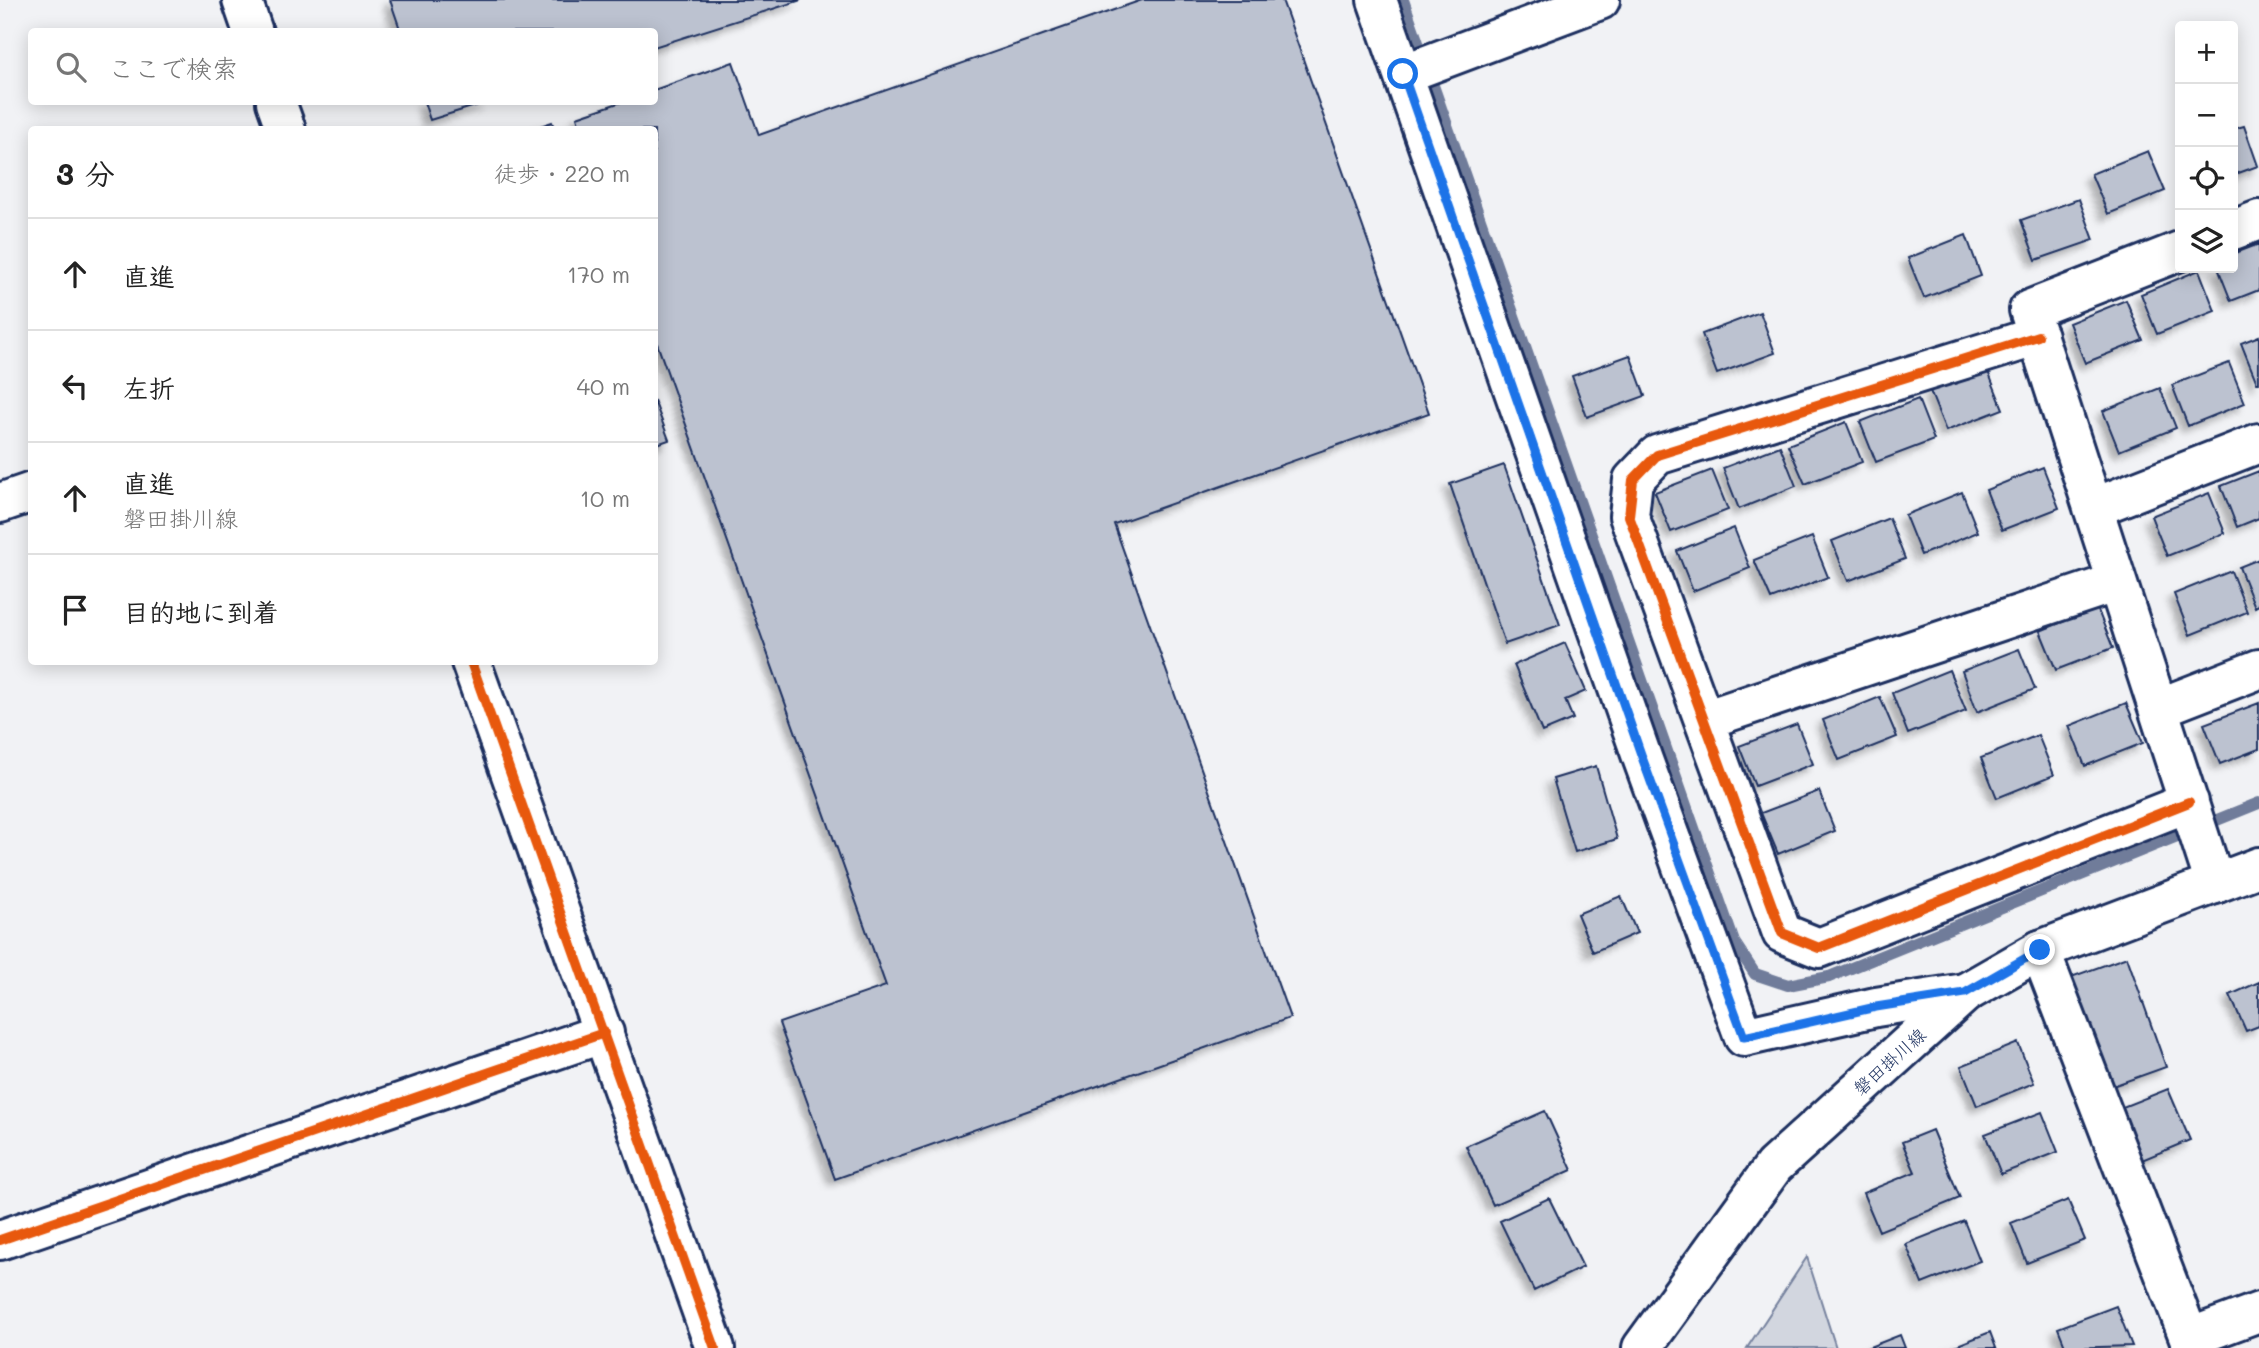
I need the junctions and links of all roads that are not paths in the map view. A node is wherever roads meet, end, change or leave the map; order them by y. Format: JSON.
{"nodes":[{"id":1,"x":242,"y":0,"type":"edge"},
{"id":2,"x":1377,"y":0,"type":"edge"},
{"id":3,"x":1600,"y":0,"type":"edge"},
{"id":4,"x":252,"y":28,"type":"edge"},
{"id":5,"x":1403,"y":74,"type":"junction"},
{"id":6,"x":277,"y":105,"type":"edge"},
{"id":7,"x":285,"y":126,"type":"edge"},
{"id":8,"x":2259,"y":220,"type":"edge"},
{"id":9,"x":2238,"y":228,"type":"edge"},
{"id":10,"x":2175,"y":253,"type":"edge"},
{"id":11,"x":2038,"y":336,"type":"junction"},
{"id":12,"x":2259,"y":443,"type":"edge"},
{"id":13,"x":28,"y":493,"type":"edge"},
{"id":14,"x":0,"y":503,"type":"edge"},
{"id":15,"x":2093,"y":508,"type":"junction"},
{"id":16,"x":2118,"y":582,"type":"junction"},
{"id":17,"x":472,"y":665,"type":"edge"},
{"id":18,"x":2259,"y":669,"type":"edge"},
{"id":19,"x":2159,"y":708,"type":"junction"},
{"id":20,"x":1704,"y":720,"type":"junction"},
{"id":21,"x":2189,"y":802,"type":"junction"},
{"id":22,"x":2259,"y":867,"type":"edge"},
{"id":23,"x":2215,"y":884,"type":"junction"},
{"id":24,"x":2040,"y":950,"type":"junction"},
{"id":25,"x":1965,"y":993,"type":"junction"},
{"id":26,"x":604,"y":1033,"type":"junction"},
{"id":27,"x":0,"y":1240,"type":"edge"},
{"id":28,"x":2259,"y":1312,"type":"edge"},
{"id":29,"x":2191,"y":1343,"type":"edge"},
{"id":30,"x":715,"y":1348,"type":"edge"},
{"id":31,"x":1642,"y":1348,"type":"edge"}],
"edges":[{"from":1,"to":4,"type":"street"},
{"from":2,"to":5,"type":"street"},
{"from":3,"to":5,"type":"street"},
{"from":5,"to":25,"type":"street"},
{"from":6,"to":7,"type":"street"},
{"from":8,"to":9,"type":"street"},
{"from":10,"to":11,"type":"street"},
{"from":11,"to":15,"type":"street"},
{"from":11,"to":20,"type":"street"},
{"from":12,"to":15,"type":"street"},
{"from":13,"to":14,"type":"street"},
{"from":15,"to":16,"type":"street"},
{"from":16,"to":19,"type":"street"},
{"from":16,"to":20,"type":"street"},
{"from":17,"to":26,"type":"street"},
{"from":18,"to":19,"type":"street"},
{"from":19,"to":21,"type":"street"},
{"from":20,"to":21,"type":"street"},
{"from":21,"to":23,"type":"street"},
{"from":22,"to":23,"type":"street","name":"磐田掛川線"},
{"from":23,"to":24,"type":"street","name":"磐田掛川線"},
{"from":24,"to":25,"type":"street","name":"磐田掛川線"},
{"from":24,"to":29,"type":"street"},
{"from":25,"to":31,"type":"street","name":"磐田掛川線"},
{"from":26,"to":27,"type":"street"},
{"from":26,"to":30,"type":"street"},
{"from":28,"to":29,"type":"street"}]}
